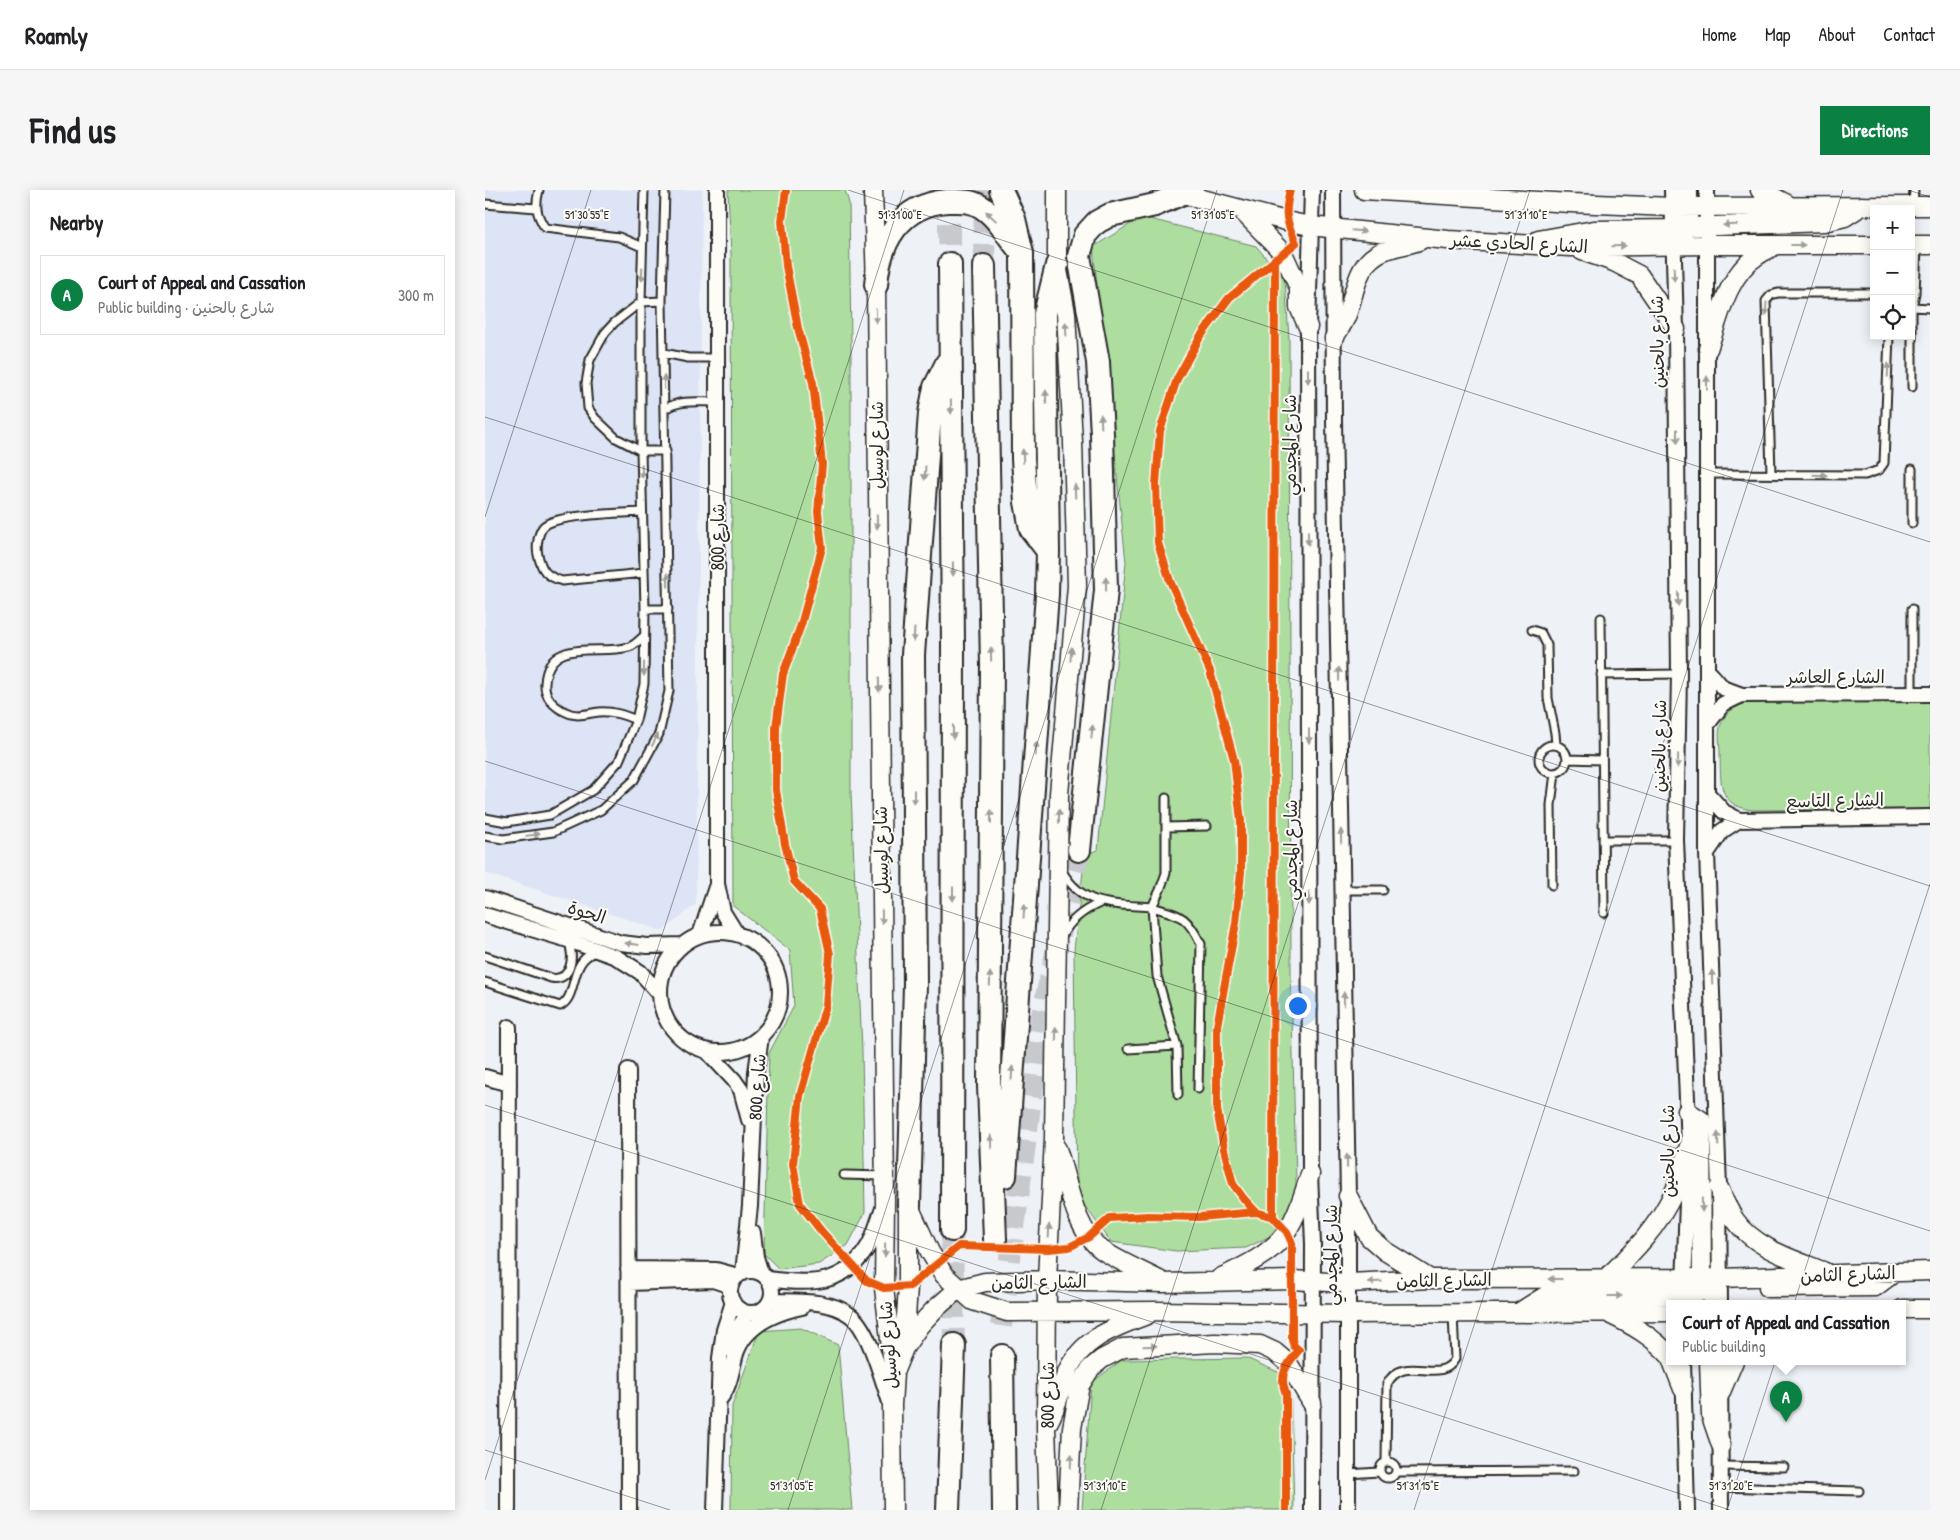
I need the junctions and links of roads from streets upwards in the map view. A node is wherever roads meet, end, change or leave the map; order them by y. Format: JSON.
{"nodes":[{"id":1,"x":717,"y":190,"type":"edge"},
{"id":2,"x":867,"y":190,"type":"edge"},
{"id":3,"x":873,"y":190,"type":"edge"},
{"id":4,"x":880,"y":190,"type":"edge"},
{"id":5,"x":1001,"y":190,"type":"edge"},
{"id":6,"x":1057,"y":190,"type":"edge"},
{"id":7,"x":1312,"y":190,"type":"edge"},
{"id":8,"x":1333,"y":190,"type":"edge"},
{"id":9,"x":1364,"y":190,"type":"edge"},
{"id":10,"x":1608,"y":190,"type":"edge"},
{"id":11,"x":1760,"y":190,"type":"edge"},
{"id":12,"x":1176,"y":192,"type":"edge"},
{"id":13,"x":1680,"y":198,"type":"edge"},
{"id":14,"x":1707,"y":198,"type":"edge"},
{"id":15,"x":1919,"y":200,"type":"edge"},
{"id":16,"x":1571,"y":203,"type":"junction"},
{"id":17,"x":1792,"y":206,"type":"junction"},
{"id":18,"x":1862,"y":206,"type":"junction"},
{"id":19,"x":1238,"y":207,"type":"junction"},
{"id":20,"x":874,"y":215,"type":"junction"},
{"id":21,"x":1707,"y":225,"type":"junction"},
{"id":22,"x":1310,"y":226,"type":"junction"},
{"id":23,"x":1333,"y":229,"type":"junction"},
{"id":24,"x":1681,"y":231,"type":"junction"},
{"id":25,"x":1426,"y":238,"type":"junction"},
{"id":26,"x":1524,"y":245,"type":"junction"},
{"id":27,"x":1708,"y":245,"type":"junction"},
{"id":28,"x":1776,"y":245,"type":"junction"},
{"id":29,"x":1870,"y":245,"type":"edge"},
{"id":30,"x":1570,"y":247,"type":"junction"},
{"id":31,"x":1022,"y":253,"type":"junction"},
{"id":32,"x":950,"y":264,"type":"tunnel mouth"},
{"id":33,"x":1057,"y":265,"type":"junction"},
{"id":34,"x":984,"y":266,"type":"tunnel mouth"},
{"id":35,"x":876,"y":285,"type":"junction"},
{"id":36,"x":1308,"y":327,"type":"junction"},
{"id":37,"x":1676,"y":329,"type":"junction"},
{"id":38,"x":1334,"y":338,"type":"junction"},
{"id":39,"x":1707,"y":349,"type":"junction"},
{"id":40,"x":950,"y":358,"type":"junction"},
{"id":41,"x":1048,"y":551,"type":"junction"},
{"id":42,"x":1708,"y":671,"type":"junction"},
{"id":43,"x":1930,"y":694,"type":"edge"},
{"id":44,"x":1742,"y":695,"type":"junction"},
{"id":45,"x":1707,"y":725,"type":"junction"},
{"id":46,"x":1707,"y":793,"type":"junction"},
{"id":47,"x":1930,"y":817,"type":"edge"},
{"id":48,"x":1739,"y":820,"type":"junction"},
{"id":49,"x":1079,"y":850,"type":"tunnel mouth"},
{"id":50,"x":1707,"y":853,"type":"junction"},
{"id":51,"x":717,"y":884,"type":"junction"},
{"id":52,"x":485,"y":898,"type":"edge"},
{"id":53,"x":485,"y":915,"type":"edge"},
{"id":54,"x":735,"y":933,"type":"junction"},
{"id":55,"x":700,"y":935,"type":"junction"},
{"id":56,"x":681,"y":946,"type":"junction"},
{"id":57,"x":659,"y":994,"type":"junction"},
{"id":58,"x":509,"y":1027,"type":"dead end"},
{"id":59,"x":761,"y":1037,"type":"junction"},
{"id":60,"x":706,"y":1050,"type":"junction"},
{"id":61,"x":629,"y":1070,"type":"dead end"},
{"id":62,"x":485,"y":1077,"type":"edge"},
{"id":63,"x":509,"y":1084,"type":"junction"},
{"id":64,"x":1687,"y":1111,"type":"junction"},
{"id":65,"x":753,"y":1138,"type":"junction"},
{"id":66,"x":1054,"y":1138,"type":"junction"},
{"id":67,"x":1689,"y":1146,"type":"junction"},
{"id":68,"x":1310,"y":1174,"type":"junction"},
{"id":69,"x":1719,"y":1188,"type":"junction"},
{"id":70,"x":1348,"y":1196,"type":"junction"},
{"id":71,"x":885,"y":1201,"type":"junction"},
{"id":72,"x":750,"y":1206,"type":"junction"},
{"id":73,"x":909,"y":1206,"type":"junction"},
{"id":74,"x":952,"y":1230,"type":"tunnel mouth"},
{"id":75,"x":1930,"y":1271,"type":"edge"},
{"id":76,"x":1895,"y":1272,"type":"junction"},
{"id":77,"x":1833,"y":1274,"type":"junction"},
{"id":78,"x":629,"y":1276,"type":"junction"},
{"id":79,"x":764,"y":1276,"type":"junction"},
{"id":80,"x":737,"y":1278,"type":"junction"},
{"id":81,"x":1430,"y":1279,"type":"junction"},
{"id":82,"x":1047,"y":1280,"type":"junction"},
{"id":83,"x":1313,"y":1280,"type":"junction"},
{"id":84,"x":1604,"y":1280,"type":"junction"},
{"id":85,"x":1212,"y":1282,"type":"junction"},
{"id":86,"x":1163,"y":1283,"type":"junction"},
{"id":87,"x":1349,"y":1283,"type":"junction"},
{"id":88,"x":958,"y":1289,"type":"junction"},
{"id":89,"x":1704,"y":1294,"type":"edge"},
{"id":90,"x":771,"y":1301,"type":"junction"},
{"id":91,"x":733,"y":1302,"type":"junction"},
{"id":92,"x":818,"y":1303,"type":"junction"},
{"id":93,"x":1906,"y":1309,"type":"edge"},
{"id":94,"x":1930,"y":1309,"type":"edge"},
{"id":95,"x":1157,"y":1311,"type":"junction"},
{"id":96,"x":1047,"y":1312,"type":"junction"},
{"id":97,"x":1606,"y":1312,"type":"junction"},
{"id":98,"x":1666,"y":1312,"type":"edge"},
{"id":99,"x":748,"y":1313,"type":"junction"},
{"id":100,"x":1312,"y":1313,"type":"junction"},
{"id":101,"x":1518,"y":1313,"type":"junction"},
{"id":102,"x":1349,"y":1314,"type":"junction"},
{"id":103,"x":954,"y":1345,"type":"tunnel mouth"},
{"id":104,"x":904,"y":1348,"type":"junction"},
{"id":105,"x":1666,"y":1352,"type":"edge"},
{"id":106,"x":1002,"y":1356,"type":"dead end"},
{"id":107,"x":720,"y":1358,"type":"junction"},
{"id":108,"x":1674,"y":1365,"type":"edge"},
{"id":109,"x":1683,"y":1365,"type":"edge"},
{"id":110,"x":1709,"y":1365,"type":"edge"},
{"id":111,"x":1720,"y":1365,"type":"edge"},
{"id":112,"x":1732,"y":1365,"type":"edge"},
{"id":113,"x":894,"y":1373,"type":"junction"},
{"id":114,"x":1683,"y":1389,"type":"junction"},
{"id":115,"x":1720,"y":1394,"type":"junction"},
{"id":116,"x":719,"y":1400,"type":"junction"},
{"id":117,"x":1312,"y":1403,"type":"junction"},
{"id":118,"x":892,"y":1406,"type":"junction"},
{"id":119,"x":1046,"y":1428,"type":"junction"},
{"id":120,"x":1721,"y":1445,"type":"junction"},
{"id":121,"x":509,"y":1510,"type":"edge"},
{"id":122,"x":629,"y":1510,"type":"edge"},
{"id":123,"x":715,"y":1510,"type":"edge"},
{"id":124,"x":893,"y":1510,"type":"edge"},
{"id":125,"x":948,"y":1510,"type":"edge"},
{"id":126,"x":1003,"y":1510,"type":"edge"},
{"id":127,"x":1049,"y":1510,"type":"edge"},
{"id":128,"x":1068,"y":1510,"type":"edge"},
{"id":129,"x":1312,"y":1510,"type":"edge"},
{"id":130,"x":1348,"y":1510,"type":"edge"},
{"id":131,"x":1687,"y":1510,"type":"edge"},
{"id":132,"x":1721,"y":1510,"type":"edge"}],
"edges":[{"from":1,"to":51,"type":"street","name":"شارع 800"},
{"from":2,"to":20,"type":"street"},
{"from":3,"to":20,"type":"street","name":"شارع لوسيل"},
{"from":4,"to":20,"type":"street"},
{"from":5,"to":31,"type":"highway"},
{"from":6,"to":33,"type":"street"},
{"from":7,"to":22,"type":"street","name":"شارع المجدمي"},
{"from":8,"to":23,"type":"street","name":"شارع المجدمي"},
{"from":9,"to":16,"type":"street"},
{"from":10,"to":16,"type":"street"},
{"from":11,"to":17,"type":"street"},
{"from":12,"to":19,"type":"street","name":"الشارع الحادي عشر"},
{"from":49,"to":12,"type":"highway","one_way":true},
{"from":13,"to":14,"type":"street"},
{"from":13,"to":16,"type":"street"},
{"from":13,"to":24,"type":"street"},
{"from":14,"to":17,"type":"street"},
{"from":14,"to":21,"type":"street"},
{"from":14,"to":24,"type":"street"},
{"from":15,"to":18,"type":"street"},
{"from":17,"to":18,"type":"street"},
{"from":18,"to":21,"type":"street","one_way":true},
{"from":19,"to":22,"type":"street","name":"الشارع الحادي عشر"},
{"from":19,"to":36,"type":"street"},
{"from":20,"to":35,"type":"street","name":"شارع لوسيل"},
{"from":21,"to":24,"type":"street"},
{"from":21,"to":27,"type":"street"},
{"from":22,"to":23,"type":"street","name":"الشارع الحادي عشر"},
{"from":22,"to":36,"type":"street","name":"شارع المجدمي"},
{"from":23,"to":25,"type":"street","name":"الشارع الحادي عشر","one_way":true},
{"from":23,"to":38,"type":"street","name":"شارع المجدمي"},
{"from":24,"to":26,"type":"street"},
{"from":24,"to":27,"type":"street","name":"الشارع الحادي عشر"},
{"from":24,"to":27,"type":"street"},
{"from":30,"to":24,"type":"street","name":"الشارع الحادي عشر","one_way":true},
{"from":24,"to":37,"type":"street","name":"شارع بالحنين","one_way":true},
{"from":25,"to":26,"type":"street","name":"الشارع الحادي عشر"},
{"from":25,"to":38,"type":"street"},
{"from":26,"to":30,"type":"street","name":"الشارع الحادي عشر"},
{"from":27,"to":28,"type":"street","name":"الشارع الحادي عشر"},
{"from":27,"to":39,"type":"street"},
{"from":28,"to":29,"type":"street","name":"الشارع الحادي عشر","one_way":true},
{"from":28,"to":39,"type":"street"},
{"from":30,"to":37,"type":"street"},
{"from":31,"to":35,"type":"highway","one_way":true},
{"from":41,"to":31,"type":"highway","one_way":true},
{"from":32,"to":40,"type":"highway"},
{"from":41,"to":33,"type":"highway","one_way":true},
{"from":66,"to":33,"type":"street","one_way":true},
{"from":34,"to":41,"type":"highway"},
{"from":35,"to":71,"type":"street","name":"شارع لوسيل","one_way":true},
{"from":36,"to":68,"type":"street","name":"شارع المجدمي","one_way":true},
{"from":37,"to":64,"type":"street","name":"شارع بالحنين","one_way":true},
{"from":70,"to":38,"type":"street","name":"شارع المجدمي","one_way":true},
{"from":42,"to":39,"type":"street","one_way":true},
{"from":40,"to":73,"type":"highway","one_way":true},
{"from":40,"to":74,"type":"highway","one_way":true},
{"from":42,"to":44,"type":"street","name":"الشارع العاشر"},
{"from":42,"to":45,"type":"street"},
{"from":43,"to":44,"type":"street","name":"الشارع العاشر"},
{"from":44,"to":45,"type":"street","name":"الشارع العاشر"},
{"from":45,"to":46,"type":"street"},
{"from":46,"to":48,"type":"street"},
{"from":46,"to":50,"type":"street"},
{"from":47,"to":48,"type":"street","name":"الشارع التاسع"},
{"from":48,"to":50,"type":"street"},
{"from":69,"to":50,"type":"street","one_way":true},
{"from":51,"to":54,"type":"street","name":"شارع 800"},
{"from":51,"to":55,"type":"street","name":"شارع 800"},
{"from":56,"to":52,"type":"street","name":"الحوة","one_way":true},
{"from":53,"to":57,"type":"street","name":"الحوة"},
{"from":54,"to":55,"type":"street"},
{"from":54,"to":59,"type":"street"},
{"from":55,"to":56,"type":"street"},
{"from":56,"to":57,"type":"street"},
{"from":57,"to":60,"type":"street"},
{"from":58,"to":63,"type":"street"},
{"from":59,"to":60,"type":"street"},
{"from":59,"to":65,"type":"street","name":"شارع 800"},
{"from":60,"to":65,"type":"street","name":"شارع 800"},
{"from":61,"to":78,"type":"street"},
{"from":62,"to":63,"type":"street"},
{"from":63,"to":121,"type":"street"},
{"from":64,"to":67,"type":"street","name":"شارع بالحنين"},
{"from":64,"to":89,"type":"street","one_way":true},
{"from":65,"to":72,"type":"street","name":"شارع 800"},
{"from":82,"to":66,"type":"street","one_way":true},
{"from":66,"to":86,"type":"street"},
{"from":67,"to":84,"type":"street"},
{"from":67,"to":89,"type":"street","name":"شارع بالحنين"},
{"from":68,"to":83,"type":"street","name":"شارع المجدمي"},
{"from":68,"to":85,"type":"street"},
{"from":69,"to":77,"type":"street"},
{"from":69,"to":89,"type":"street"},
{"from":70,"to":81,"type":"street"},
{"from":70,"to":87,"type":"street","name":"شارع المجدمي"},
{"from":71,"to":79,"type":"street"},
{"from":71,"to":113,"type":"street","name":"شارع لوسيل","one_way":true},
{"from":72,"to":79,"type":"street","name":"شارع 800"},
{"from":72,"to":80,"type":"street","name":"شارع 800"},
{"from":73,"to":88,"type":"street","name":"الشارع الثامن"},
{"from":73,"to":104,"type":"street"},
{"from":75,"to":76,"type":"street","name":"الشارع الثامن"},
{"from":76,"to":77,"type":"street","name":"الشارع الثامن"},
{"from":76,"to":89,"type":"street"},
{"from":77,"to":89,"type":"street","name":"الشارع الثامن"},
{"from":78,"to":80,"type":"street"},
{"from":78,"to":122,"type":"street"},
{"from":79,"to":80,"type":"street"},
{"from":79,"to":90,"type":"street"},
{"from":80,"to":91,"type":"street"},
{"from":84,"to":81,"type":"street","name":"الشارع الثامن","one_way":true},
{"from":81,"to":87,"type":"street","name":"الشارع الثامن","one_way":true},
{"from":82,"to":86,"type":"street","name":"الشارع الثامن"},
{"from":82,"to":88,"type":"street","name":"الشارع الثامن"},
{"from":82,"to":96,"type":"street","name":"شارع 800"},
{"from":83,"to":85,"type":"street","name":"الشارع الثامن"},
{"from":83,"to":87,"type":"street","name":"الشارع الثامن"},
{"from":83,"to":100,"type":"street","name":"شارع المجدمي"},
{"from":84,"to":89,"type":"street","name":"الشارع الثامن"},
{"from":85,"to":86,"type":"street","name":"الشارع الثامن"},
{"from":87,"to":102,"type":"street","name":"شارع المجدمي"},
{"from":88,"to":96,"type":"street","name":"الشارع الثامن"},
{"from":88,"to":104,"type":"street","name":"الشارع الثامن"},
{"from":101,"to":89,"type":"street","one_way":true},
{"from":90,"to":92,"type":"street"},
{"from":90,"to":99,"type":"street"},
{"from":91,"to":99,"type":"street"},
{"from":91,"to":107,"type":"street"},
{"from":92,"to":116,"type":"street"},
{"from":92,"to":118,"type":"street"},
{"from":93,"to":94,"type":"street"},
{"from":95,"to":96,"type":"street","name":"الشارع الثامن"},
{"from":95,"to":100,"type":"street","name":"الشارع الثامن"},
{"from":95,"to":119,"type":"street"},
{"from":96,"to":119,"type":"street","name":"شارع 800"},
{"from":97,"to":98,"type":"street","name":"الشارع الثامن"},
{"from":97,"to":101,"type":"street","name":"الشارع الثامن"},
{"from":97,"to":105,"type":"street"},
{"from":99,"to":107,"type":"street"},
{"from":100,"to":102,"type":"street","name":"الشارع الثامن"},
{"from":100,"to":117,"type":"street","name":"شارع المجدمي"},
{"from":101,"to":102,"type":"street","name":"الشارع الثامن"},
{"from":102,"to":130,"type":"street","name":"شارع المجدمي"},
{"from":103,"to":125,"type":"highway"},
{"from":104,"to":113,"type":"street","name":"الشارع الثامن"},
{"from":106,"to":126,"type":"highway"},
{"from":107,"to":116,"type":"street"},
{"from":108,"to":114,"type":"street"},
{"from":109,"to":114,"type":"street"},
{"from":110,"to":120,"type":"street"},
{"from":111,"to":115,"type":"street"},
{"from":112,"to":115,"type":"street"},
{"from":113,"to":118,"type":"street","name":"شارع لوسيل"},
{"from":114,"to":131,"type":"street"},
{"from":115,"to":120,"type":"street"},
{"from":116,"to":123,"type":"street"},
{"from":128,"to":117,"type":"street","one_way":true},
{"from":117,"to":129,"type":"street","name":"شارع المجدمي"},
{"from":118,"to":124,"type":"street","name":"شارع لوسيل"},
{"from":119,"to":127,"type":"street","name":"شارع 800"},
{"from":120,"to":132,"type":"street"}]}
